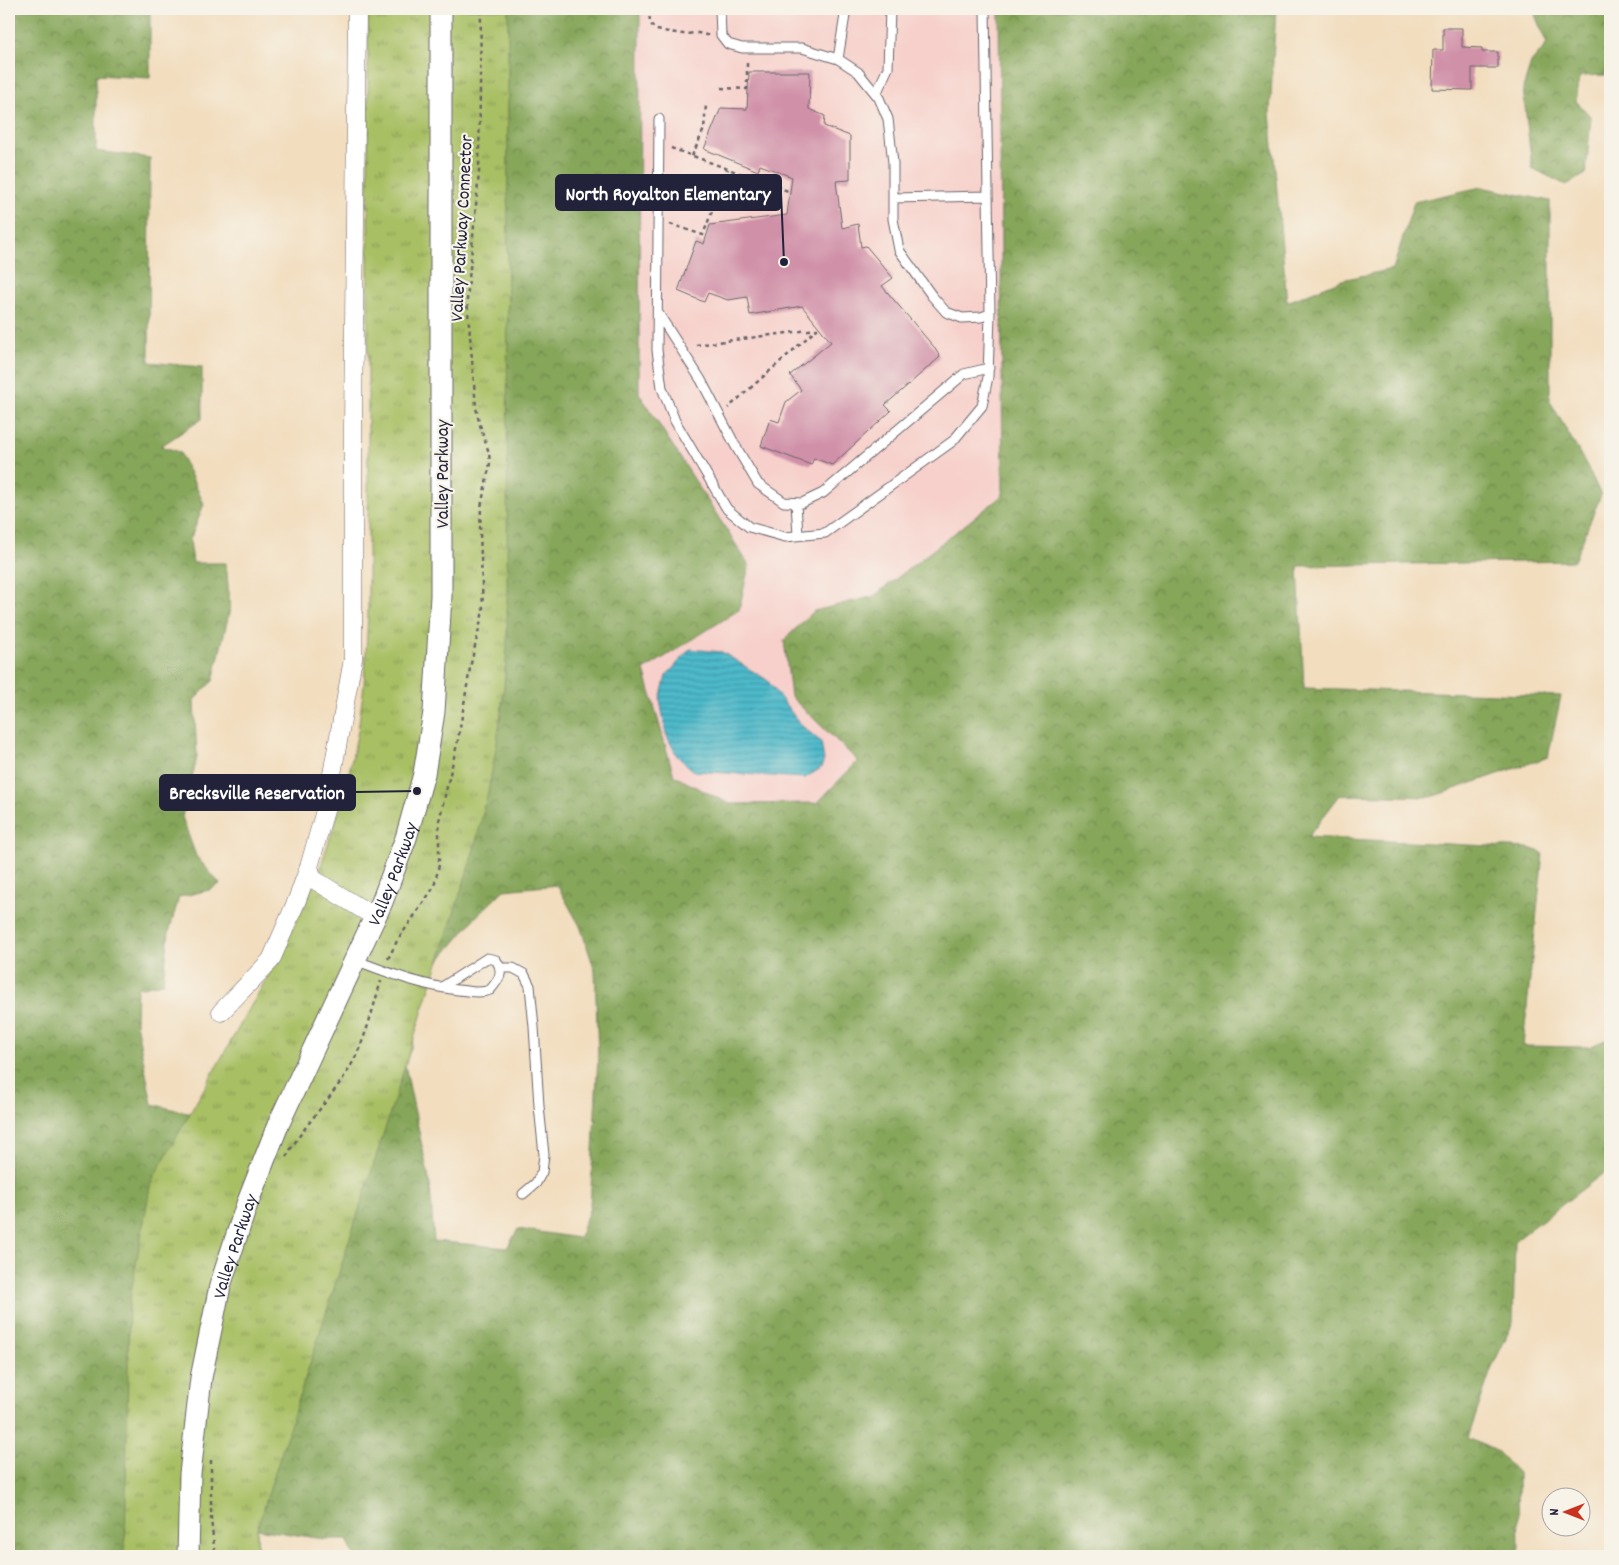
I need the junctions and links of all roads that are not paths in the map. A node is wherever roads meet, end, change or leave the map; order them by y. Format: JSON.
{"nodes":[{"id":1,"x":357,"y":9,"type":"edge"},
{"id":2,"x":441,"y":9,"type":"edge"},
{"id":3,"x":720,"y":9,"type":"edge"},
{"id":4,"x":846,"y":9,"type":"edge"},
{"id":5,"x":890,"y":9,"type":"edge"},
{"id":6,"x":985,"y":9,"type":"edge"},
{"id":7,"x":838,"y":59,"type":"junction"},
{"id":8,"x":876,"y":94,"type":"junction"},
{"id":9,"x":658,"y":119,"type":"dead end"},
{"id":10,"x":988,"y":196,"type":"junction"},
{"id":11,"x":893,"y":198,"type":"junction"},
{"id":12,"x":658,"y":313,"type":"junction"},
{"id":13,"x":990,"y":314,"type":"junction"},
{"id":14,"x":989,"y":368,"type":"junction"},
{"id":15,"x":796,"y":503,"type":"junction"},
{"id":16,"x":798,"y":535,"type":"junction"},
{"id":17,"x":309,"y":867,"type":"junction"},
{"id":18,"x":375,"y":917,"type":"junction"},
{"id":19,"x":355,"y":960,"type":"junction"},
{"id":20,"x":501,"y":968,"type":"junction"},
{"id":21,"x":442,"y":988,"type":"junction"},
{"id":22,"x":221,"y":1012,"type":"dead end"},
{"id":23,"x":523,"y":1194,"type":"dead end"},
{"id":24,"x":188,"y":1556,"type":"edge"}],
"edges":[{"from":1,"to":17,"type":"street"},
{"from":2,"to":18,"type":"street","name":"Valley Parkway"},
{"from":3,"to":7,"type":"lane"},
{"from":4,"to":7,"type":"lane"},
{"from":5,"to":8,"type":"lane"},
{"from":6,"to":10,"type":"lane"},
{"from":7,"to":8,"type":"lane"},
{"from":8,"to":11,"type":"lane"},
{"from":9,"to":12,"type":"lane"},
{"from":10,"to":11,"type":"lane"},
{"from":10,"to":13,"type":"lane"},
{"from":11,"to":13,"type":"lane"},
{"from":12,"to":15,"type":"lane"},
{"from":12,"to":16,"type":"lane"},
{"from":13,"to":14,"type":"lane"},
{"from":14,"to":15,"type":"lane"},
{"from":14,"to":16,"type":"lane"},
{"from":15,"to":16,"type":"lane"},
{"from":17,"to":18,"type":"street"},
{"from":17,"to":22,"type":"street"},
{"from":18,"to":19,"type":"street","name":"Valley Parkway"},
{"from":19,"to":21,"type":"lane"},
{"from":19,"to":24,"type":"street","name":"Valley Parkway"},
{"from":20,"to":21,"type":"lane"},
{"from":20,"to":21,"type":"lane"},
{"from":20,"to":23,"type":"lane"}]}
